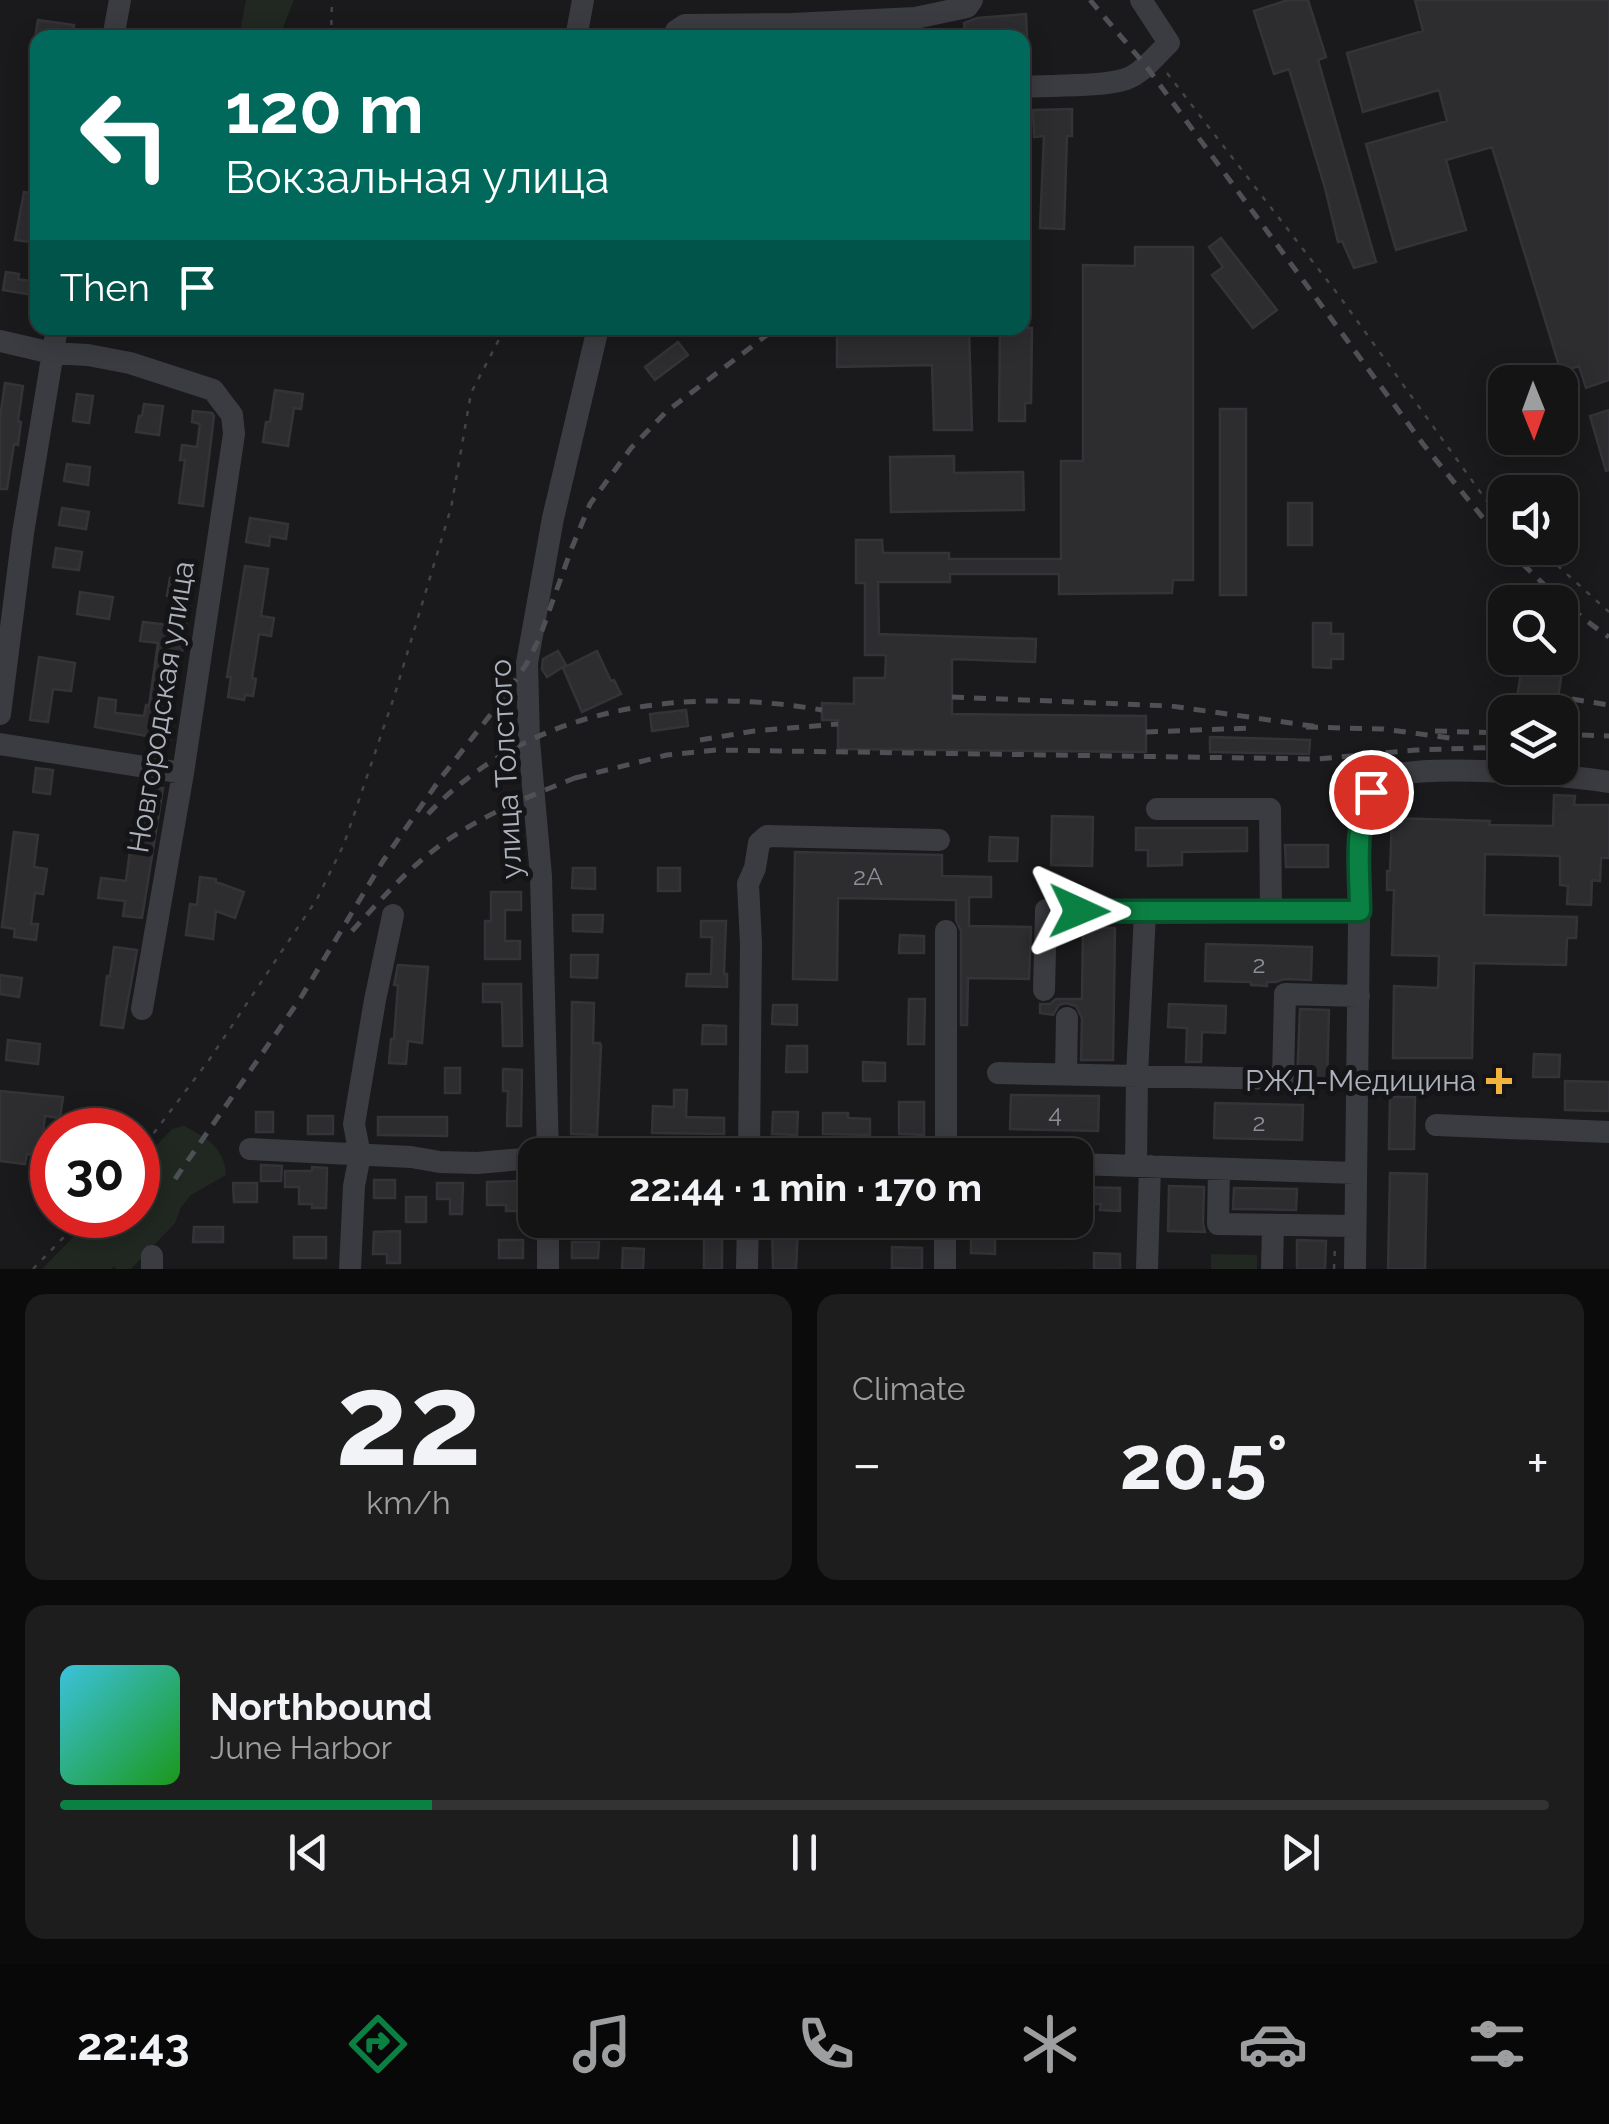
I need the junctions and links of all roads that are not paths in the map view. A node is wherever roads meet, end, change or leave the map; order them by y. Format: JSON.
{"nodes":[{"id":1,"x":120,"y":0,"type":"edge"},
{"id":2,"x":582,"y":0,"type":"edge"},
{"id":3,"x":798,"y":0,"type":"edge"},
{"id":4,"x":972,"y":0,"type":"edge"},
{"id":5,"x":1141,"y":0,"type":"edge"},
{"id":6,"x":792,"y":24,"type":"junction"},
{"id":7,"x":114,"y":30,"type":"edge"},
{"id":8,"x":577,"y":30,"type":"edge"},
{"id":9,"x":678,"y":30,"type":"edge"},
{"id":10,"x":1030,"y":87,"type":"edge"},
{"id":11,"x":56,"y":335,"type":"edge"},
{"id":12,"x":596,"y":335,"type":"edge"},
{"id":13,"x":0,"y":341,"type":"edge"},
{"id":14,"x":52,"y":353,"type":"junction"},
{"id":15,"x":0,"y":714,"type":"edge"},
{"id":16,"x":0,"y":744,"type":"edge"},
{"id":17,"x":183,"y":774,"type":"junction"},
{"id":18,"x":1609,"y":782,"type":"edge"},
{"id":19,"x":1158,"y":809,"type":"dead end"},
{"id":20,"x":939,"y":840,"type":"dead end"},
{"id":21,"x":1271,"y":911,"type":"junction"},
{"id":22,"x":1360,"y":911,"type":"junction"},
{"id":23,"x":1145,"y":913,"type":"junction"},
{"id":24,"x":393,"y":915,"type":"dead end"},
{"id":25,"x":946,"y":931,"type":"dead end"},
{"id":26,"x":1044,"y":990,"type":"dead end"},
{"id":27,"x":1359,"y":996,"type":"junction"},
{"id":28,"x":142,"y":1009,"type":"dead end"},
{"id":29,"x":1067,"y":1018,"type":"dead end"},
{"id":30,"x":998,"y":1073,"type":"dead end"},
{"id":31,"x":1066,"y":1074,"type":"junction"},
{"id":32,"x":1137,"y":1075,"type":"junction"},
{"id":33,"x":1436,"y":1125,"type":"dead end"},
{"id":34,"x":1609,"y":1132,"type":"edge"},
{"id":35,"x":548,"y":1138,"type":"edge"},
{"id":36,"x":748,"y":1138,"type":"edge"},
{"id":37,"x":946,"y":1138,"type":"edge"},
{"id":38,"x":250,"y":1148,"type":"dead end"},
{"id":39,"x":360,"y":1155,"type":"junction"},
{"id":40,"x":518,"y":1159,"type":"edge"},
{"id":41,"x":1093,"y":1165,"type":"edge"},
{"id":42,"x":1143,"y":1166,"type":"junction"},
{"id":43,"x":1219,"y":1168,"type":"junction"},
{"id":44,"x":1356,"y":1172,"type":"junction"},
{"id":45,"x":1273,"y":1225,"type":"junction"},
{"id":46,"x":1345,"y":1226,"type":"junction"},
{"id":47,"x":548,"y":1238,"type":"edge"},
{"id":48,"x":748,"y":1238,"type":"edge"},
{"id":49,"x":945,"y":1238,"type":"edge"},
{"id":50,"x":350,"y":1269,"type":"edge"},
{"id":51,"x":548,"y":1269,"type":"edge"},
{"id":52,"x":747,"y":1269,"type":"edge"},
{"id":53,"x":945,"y":1269,"type":"edge"},
{"id":54,"x":1147,"y":1269,"type":"edge"},
{"id":55,"x":1272,"y":1269,"type":"edge"},
{"id":56,"x":1355,"y":1269,"type":"edge"}],
"edges":[{"from":1,"to":7,"type":"street"},
{"from":2,"to":8,"type":"street"},
{"from":3,"to":6,"type":"street"},
{"from":4,"to":6,"type":"street"},
{"from":5,"to":10,"type":"street"},
{"from":6,"to":9,"type":"street"},
{"from":11,"to":14,"type":"street"},
{"from":12,"to":35,"type":"street","name":"улица Толстого"},
{"from":13,"to":14,"type":"street"},
{"from":14,"to":15,"type":"street"},
{"from":14,"to":17,"type":"street","name":"Новгородская улица"},
{"from":16,"to":17,"type":"street"},
{"from":17,"to":28,"type":"street","name":"Новгородская улица"},
{"from":18,"to":22,"type":"street"},
{"from":19,"to":21,"type":"street"},
{"from":20,"to":36,"type":"street"},
{"from":21,"to":22,"type":"street"},
{"from":21,"to":23,"type":"street"},
{"from":22,"to":27,"type":"street"},
{"from":23,"to":26,"type":"street"},
{"from":23,"to":32,"type":"street"},
{"from":24,"to":39,"type":"street"},
{"from":25,"to":37,"type":"street"},
{"from":27,"to":32,"type":"street"},
{"from":27,"to":44,"type":"street"},
{"from":29,"to":31,"type":"street"},
{"from":30,"to":31,"type":"street"},
{"from":31,"to":32,"type":"street"},
{"from":32,"to":42,"type":"street"},
{"from":33,"to":34,"type":"street"},
{"from":38,"to":39,"type":"street"},
{"from":39,"to":40,"type":"street"},
{"from":39,"to":50,"type":"street"},
{"from":41,"to":42,"type":"street"},
{"from":42,"to":43,"type":"street"},
{"from":42,"to":54,"type":"street"},
{"from":43,"to":44,"type":"street"},
{"from":43,"to":45,"type":"street"},
{"from":44,"to":46,"type":"street"},
{"from":45,"to":46,"type":"street"},
{"from":45,"to":55,"type":"street"},
{"from":46,"to":56,"type":"street"},
{"from":47,"to":51,"type":"street"},
{"from":48,"to":52,"type":"street"},
{"from":49,"to":53,"type":"street"}]}
